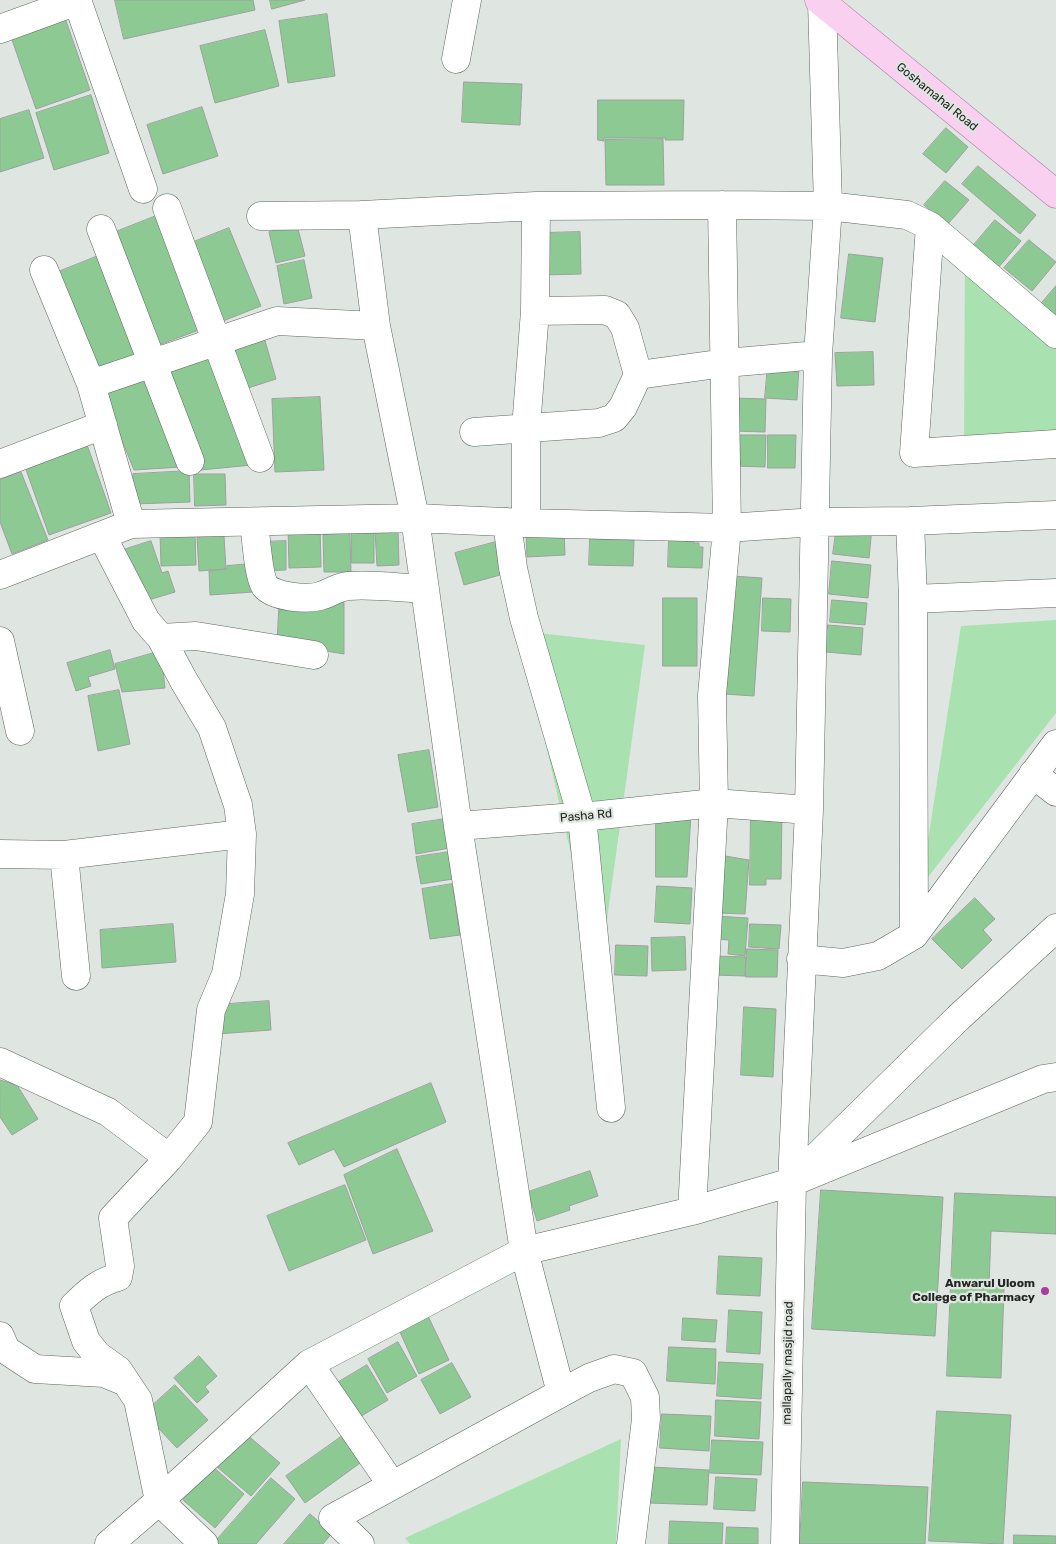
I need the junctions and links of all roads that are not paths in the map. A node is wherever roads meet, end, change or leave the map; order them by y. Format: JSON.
{"nodes":[{"id":1,"x":467,"y":0,"type":"edge"},
{"id":2,"x":77,"y":1,"type":"edge"},
{"id":3,"x":821,"y":1,"type":"edge"},
{"id":4,"x":0,"y":28,"type":"edge"},
{"id":5,"x":456,"y":59,"type":"dead end"},
{"id":6,"x":143,"y":189,"type":"dead end"},
{"id":7,"x":1056,"y":194,"type":"edge"},
{"id":8,"x":722,"y":205,"type":"junction"},
{"id":9,"x":536,"y":206,"type":"junction"},
{"id":10,"x":828,"y":206,"type":"junction"},
{"id":11,"x":167,"y":208,"type":"dead end"},
{"id":12,"x":362,"y":215,"type":"junction"},
{"id":13,"x":261,"y":216,"type":"dead end"},
{"id":14,"x":930,"y":226,"type":"junction"},
{"id":15,"x":102,"y":229,"type":"dead end"},
{"id":16,"x":44,"y":270,"type":"dead end"},
{"id":17,"x":535,"y":311,"type":"junction"},
{"id":18,"x":376,"y":326,"type":"junction"},
{"id":19,"x":1056,"y":334,"type":"edge"},
{"id":20,"x":218,"y":341,"type":"junction"},
{"id":21,"x":818,"y":355,"type":"junction"},
{"id":22,"x":154,"y":363,"type":"junction"},
{"id":23,"x":725,"y":363,"type":"junction"},
{"id":24,"x":638,"y":375,"type":"junction"},
{"id":25,"x":91,"y":384,"type":"junction"},
{"id":26,"x":103,"y":425,"type":"junction"},
{"id":27,"x":526,"y":428,"type":"junction"},
{"id":28,"x":474,"y":432,"type":"dead end"},
{"id":29,"x":1056,"y":444,"type":"edge"},
{"id":30,"x":260,"y":458,"type":"dead end"},
{"id":31,"x":190,"y":461,"type":"dead end"},
{"id":32,"x":0,"y":464,"type":"edge"},
{"id":33,"x":1056,"y":514,"type":"edge"},
{"id":34,"x":415,"y":518,"type":"junction"},
{"id":35,"x":910,"y":521,"type":"junction"},
{"id":36,"x":254,"y":522,"type":"junction"},
{"id":37,"x":815,"y":522,"type":"junction"},
{"id":38,"x":517,"y":523,"type":"junction"},
{"id":39,"x":132,"y":524,"type":"junction"},
{"id":40,"x":727,"y":528,"type":"junction"},
{"id":41,"x":102,"y":536,"type":"junction"},
{"id":42,"x":0,"y":575,"type":"edge"},
{"id":43,"x":425,"y":590,"type":"junction"},
{"id":44,"x":1056,"y":593,"type":"edge"},
{"id":45,"x":913,"y":599,"type":"junction"},
{"id":46,"x":161,"y":638,"type":"junction"},
{"id":47,"x":0,"y":641,"type":"edge"},
{"id":48,"x":314,"y":655,"type":"dead end"},
{"id":49,"x":20,"y":731,"type":"dead end"},
{"id":50,"x":1056,"y":744,"type":"edge"},
{"id":51,"x":1033,"y":774,"type":"junction"},
{"id":52,"x":1056,"y":792,"type":"edge"},
{"id":53,"x":714,"y":803,"type":"junction"},
{"id":54,"x":809,"y":810,"type":"junction"},
{"id":55,"x":582,"y":817,"type":"junction"},
{"id":56,"x":458,"y":826,"type":"junction"},
{"id":57,"x":242,"y":834,"type":"junction"},
{"id":58,"x":0,"y":854,"type":"edge"},
{"id":59,"x":64,"y":855,"type":"junction"},
{"id":60,"x":1056,"y":928,"type":"edge"},
{"id":61,"x":914,"y":935,"type":"junction"},
{"id":62,"x":801,"y":959,"type":"junction"},
{"id":63,"x":76,"y":976,"type":"dead end"},
{"id":64,"x":0,"y":1062,"type":"edge"},
{"id":65,"x":1056,"y":1077,"type":"edge"},
{"id":66,"x":611,"y":1108,"type":"dead end"},
{"id":67,"x":170,"y":1158,"type":"junction"},
{"id":68,"x":792,"y":1182,"type":"junction"},
{"id":69,"x":692,"y":1211,"type":"junction"},
{"id":70,"x":524,"y":1251,"type":"junction"},
{"id":71,"x":0,"y":1336,"type":"edge"},
{"id":72,"x":309,"y":1364,"type":"junction"},
{"id":73,"x":126,"y":1382,"type":"junction"},
{"id":74,"x":561,"y":1393,"type":"junction"},
{"id":75,"x":392,"y":1485,"type":"junction"},
{"id":76,"x":159,"y":1501,"type":"junction"},
{"id":77,"x":109,"y":1544,"type":"edge"},
{"id":78,"x":204,"y":1544,"type":"edge"},
{"id":79,"x":360,"y":1544,"type":"edge"},
{"id":80,"x":631,"y":1544,"type":"edge"},
{"id":81,"x":785,"y":1544,"type":"edge"}],
"edges":[{"from":1,"to":5,"type":"street"},
{"from":2,"to":4,"type":"street"},
{"from":2,"to":6,"type":"street"},
{"from":3,"to":7,"type":"main road","name":"Goshamahal Road"},
{"from":3,"to":10,"type":"street","name":"mallapally masjid road"},
{"from":8,"to":9,"type":"street"},
{"from":8,"to":10,"type":"street"},
{"from":8,"to":23,"type":"street"},
{"from":9,"to":12,"type":"street"},
{"from":9,"to":17,"type":"street"},
{"from":10,"to":14,"type":"street"},
{"from":10,"to":21,"type":"street","name":"mallapally masjid road"},
{"from":11,"to":20,"type":"street"},
{"from":12,"to":13,"type":"street"},
{"from":12,"to":18,"type":"street"},
{"from":14,"to":19,"type":"street"},
{"from":14,"to":29,"type":"street"},
{"from":15,"to":22,"type":"street"},
{"from":16,"to":25,"type":"street"},
{"from":17,"to":24,"type":"street"},
{"from":17,"to":27,"type":"street"},
{"from":18,"to":20,"type":"street"},
{"from":18,"to":34,"type":"street"},
{"from":20,"to":22,"type":"street"},
{"from":20,"to":30,"type":"street"},
{"from":21,"to":23,"type":"street"},
{"from":21,"to":37,"type":"street","name":"mallapally masjid road"},
{"from":22,"to":25,"type":"street"},
{"from":22,"to":31,"type":"street"},
{"from":23,"to":24,"type":"street"},
{"from":23,"to":40,"type":"street"},
{"from":24,"to":27,"type":"street"},
{"from":25,"to":26,"type":"street"},
{"from":26,"to":32,"type":"street"},
{"from":26,"to":39,"type":"street"},
{"from":27,"to":28,"type":"street"},
{"from":27,"to":38,"type":"street"},
{"from":33,"to":35,"type":"street"},
{"from":34,"to":36,"type":"street"},
{"from":34,"to":38,"type":"street"},
{"from":34,"to":43,"type":"street"},
{"from":35,"to":37,"type":"street"},
{"from":35,"to":45,"type":"street"},
{"from":36,"to":39,"type":"street"},
{"from":36,"to":43,"type":"street"},
{"from":37,"to":40,"type":"street"},
{"from":37,"to":54,"type":"street","name":"mallapally masjid road"},
{"from":38,"to":40,"type":"street"},
{"from":38,"to":55,"type":"street"},
{"from":39,"to":41,"type":"street"},
{"from":40,"to":53,"type":"street"},
{"from":41,"to":42,"type":"street"},
{"from":41,"to":46,"type":"street"},
{"from":43,"to":56,"type":"street"},
{"from":44,"to":45,"type":"street"},
{"from":45,"to":61,"type":"street"},
{"from":46,"to":48,"type":"street"},
{"from":46,"to":57,"type":"street"},
{"from":47,"to":49,"type":"street"},
{"from":50,"to":51,"type":"street"},
{"from":51,"to":52,"type":"street"},
{"from":51,"to":61,"type":"street"},
{"from":53,"to":54,"type":"street","name":"Pasha Rd"},
{"from":53,"to":55,"type":"street","name":"Pasha Rd"},
{"from":53,"to":69,"type":"street"},
{"from":54,"to":62,"type":"street","name":"mallapally masjid road"},
{"from":55,"to":56,"type":"street","name":"Pasha Rd"},
{"from":55,"to":66,"type":"street"},
{"from":56,"to":70,"type":"street"},
{"from":57,"to":59,"type":"street"},
{"from":57,"to":67,"type":"street"},
{"from":58,"to":59,"type":"street"},
{"from":59,"to":63,"type":"street"},
{"from":60,"to":68,"type":"street"},
{"from":61,"to":62,"type":"street"},
{"from":62,"to":68,"type":"street","name":"mallapally masjid road"},
{"from":64,"to":67,"type":"street"},
{"from":65,"to":68,"type":"street"},
{"from":67,"to":73,"type":"street"},
{"from":68,"to":69,"type":"street"},
{"from":68,"to":81,"type":"street","name":"mallapally masjid road"},
{"from":69,"to":70,"type":"street"},
{"from":70,"to":72,"type":"street"},
{"from":70,"to":74,"type":"street"},
{"from":71,"to":73,"type":"street"},
{"from":72,"to":75,"type":"street"},
{"from":72,"to":76,"type":"street"},
{"from":73,"to":76,"type":"street"},
{"from":74,"to":75,"type":"street"},
{"from":74,"to":80,"type":"street"},
{"from":75,"to":79,"type":"street"},
{"from":76,"to":77,"type":"street"},
{"from":76,"to":78,"type":"street"}]}
